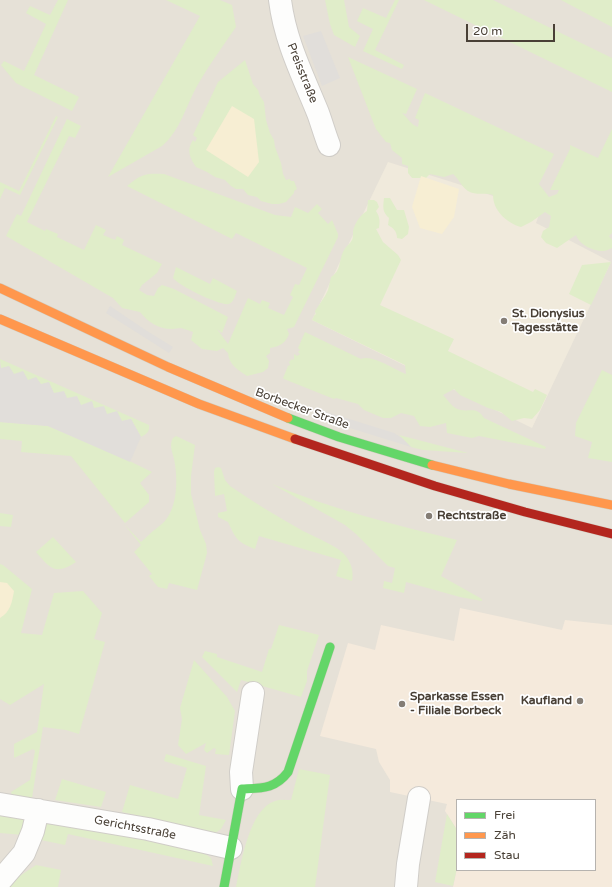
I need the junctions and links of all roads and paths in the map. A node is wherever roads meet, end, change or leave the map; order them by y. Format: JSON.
{"nodes":[{"id":1,"x":280,"y":0,"type":"edge"},
{"id":2,"x":329,"y":146,"type":"dead end"},
{"id":3,"x":0,"y":288,"type":"edge"},
{"id":4,"x":0,"y":319,"type":"edge"},
{"id":5,"x":612,"y":505,"type":"edge"},
{"id":6,"x":612,"y":534,"type":"edge"},
{"id":7,"x":330,"y":647,"type":"dead end"},
{"id":8,"x":253,"y":693,"type":"dead end"},
{"id":9,"x":242,"y":789,"type":"junction"},
{"id":10,"x":419,"y":798,"type":"dead end"},
{"id":11,"x":0,"y":804,"type":"edge"},
{"id":12,"x":38,"y":810,"type":"junction"},
{"id":13,"x":231,"y":848,"type":"junction"},
{"id":14,"x":0,"y":881,"type":"edge"},
{"id":15,"x":224,"y":887,"type":"edge"},
{"id":16,"x":406,"y":887,"type":"edge"}],
"edges":[{"from":1,"to":2,"type":"street","name":"Preisstraße"},
{"from":3,"to":5,"type":"street","name":"Borbecker Straße"},
{"from":4,"to":6,"type":"street"},
{"from":7,"to":9,"type":"street"},
{"from":8,"to":9,"type":"street"},
{"from":9,"to":13,"type":"street"},
{"from":10,"to":16,"type":"street"},
{"from":11,"to":12,"type":"street","name":"Gerichtsstraße"},
{"from":12,"to":13,"type":"street","name":"Gerichtsstraße"},
{"from":12,"to":14,"type":"street"},
{"from":13,"to":15,"type":"street"}]}
